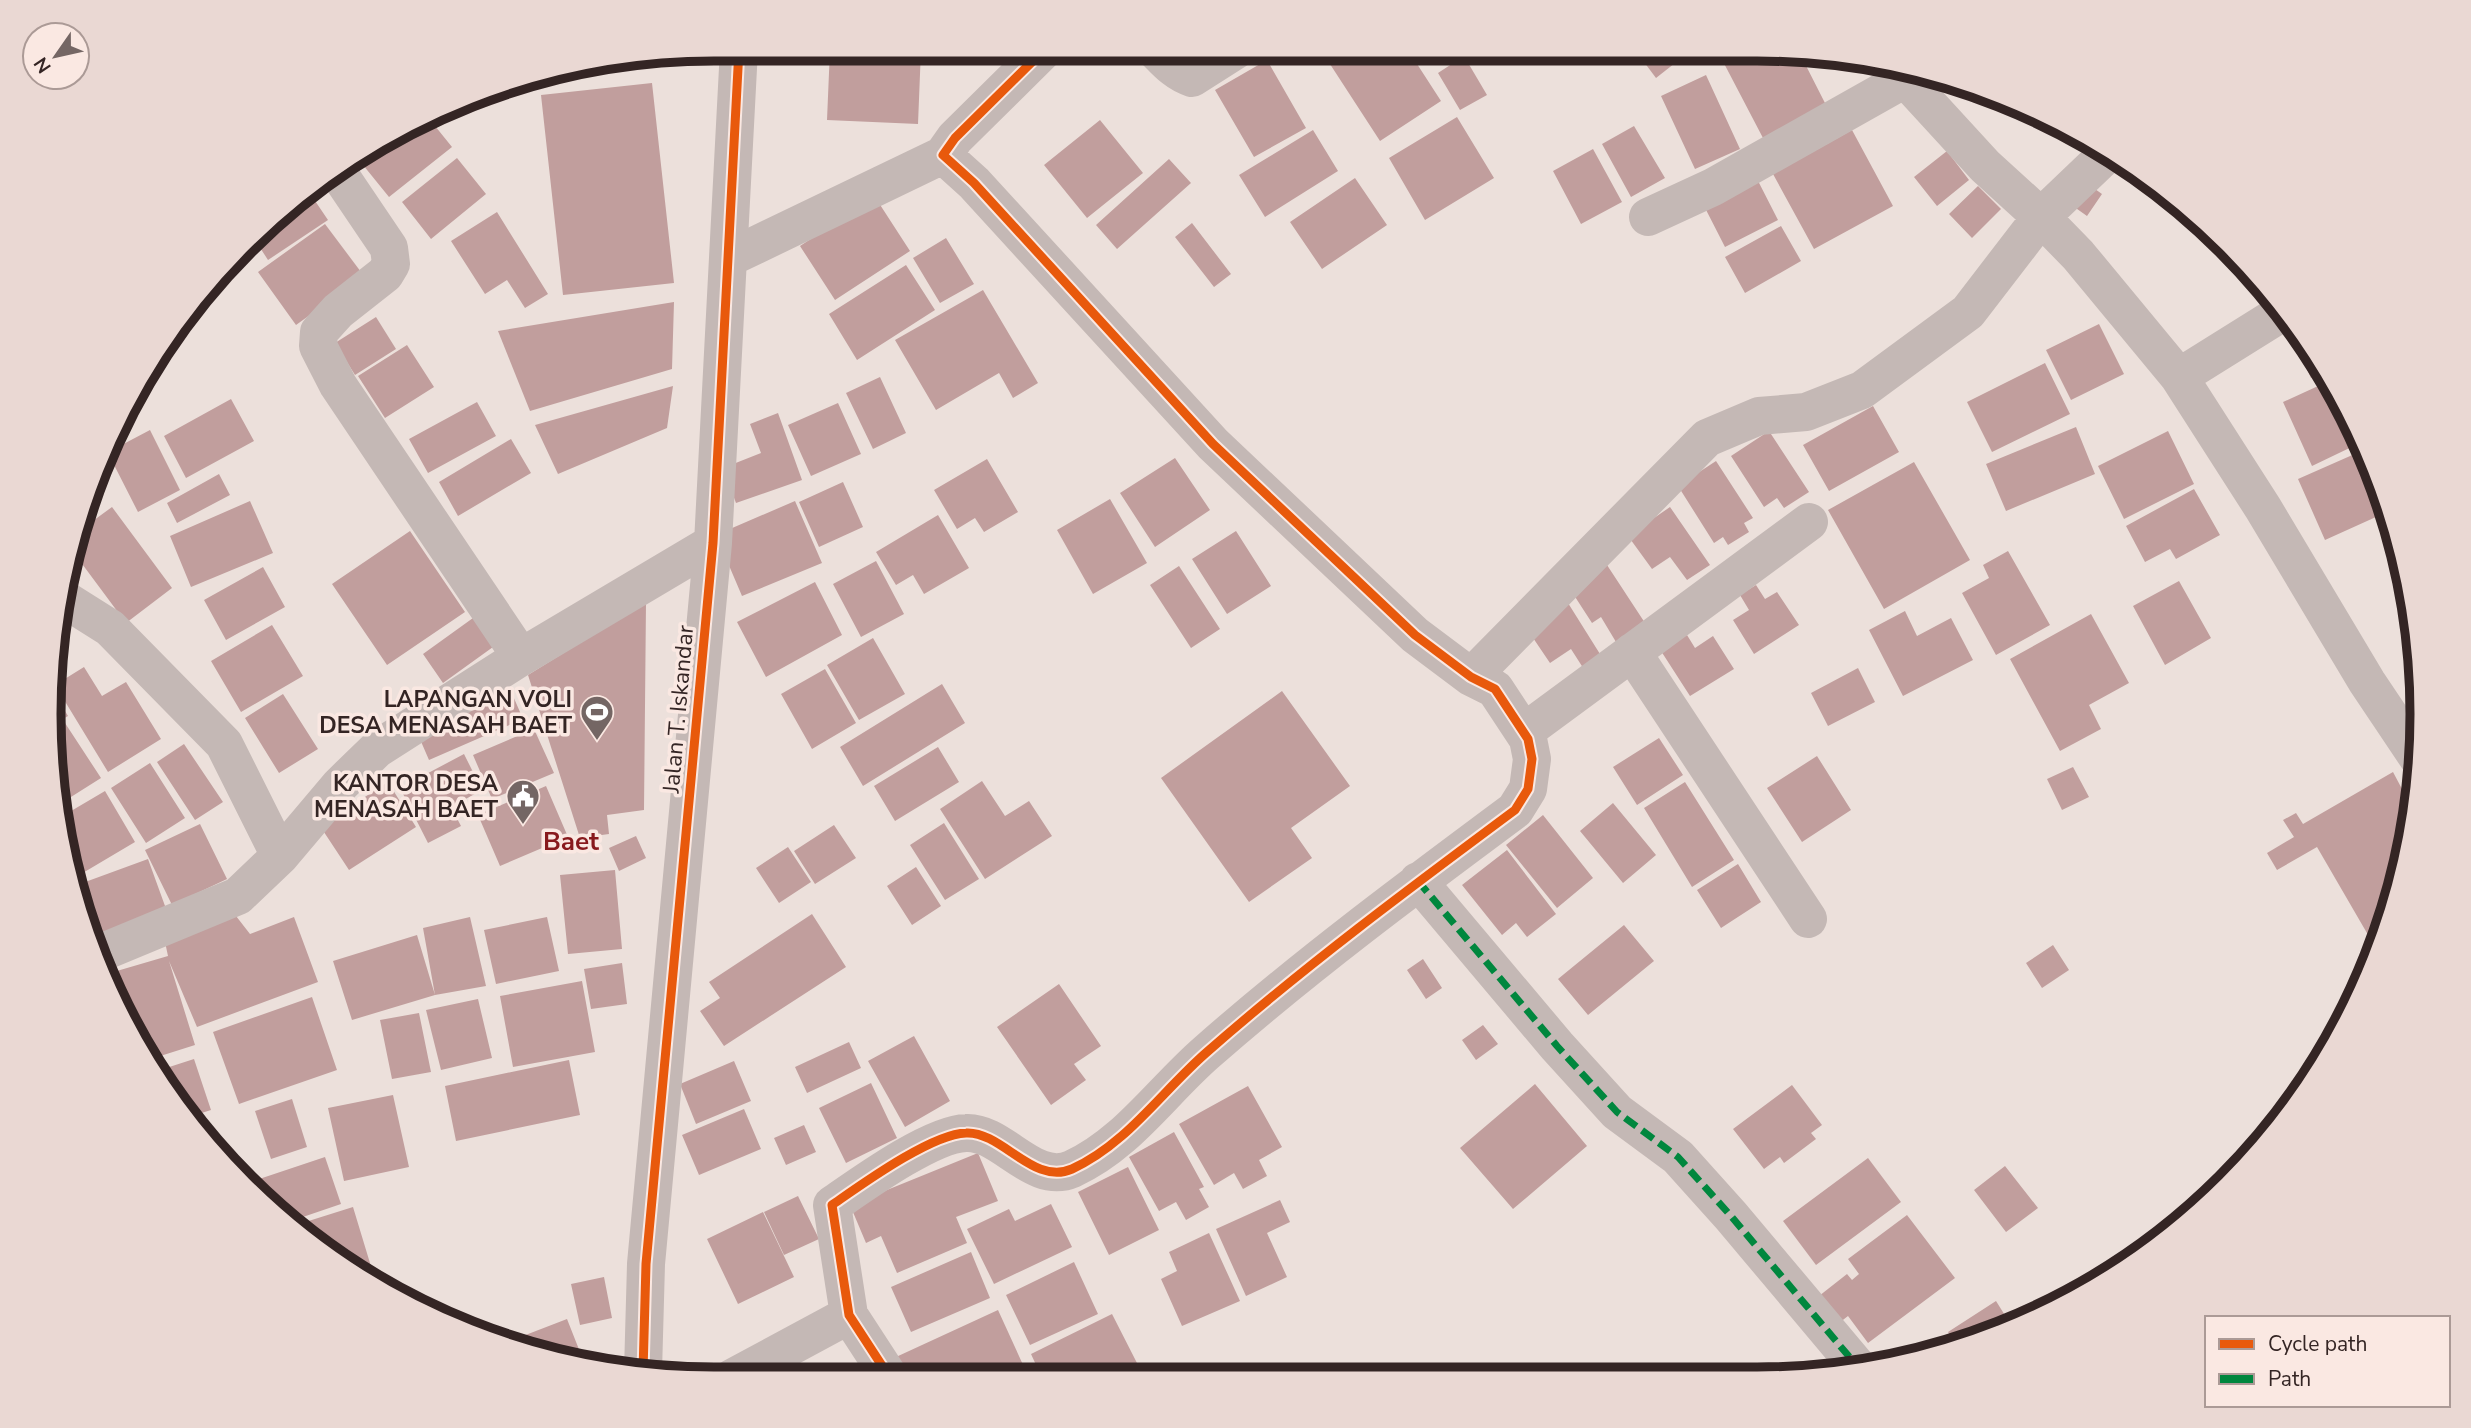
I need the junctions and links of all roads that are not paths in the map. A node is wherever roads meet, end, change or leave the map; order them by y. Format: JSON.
{"nodes":[{"id":1,"x":738,"y":61,"type":"edge"},
{"id":2,"x":1034,"y":61,"type":"edge"},
{"id":3,"x":1166,"y":61,"type":"edge"},
{"id":4,"x":1219,"y":61,"type":"edge"},
{"id":5,"x":1896,"y":77,"type":"edge"},
{"id":6,"x":1904,"y":78,"type":"edge"},
{"id":7,"x":943,"y":155,"type":"junction"},
{"id":8,"x":2101,"y":160,"type":"edge"},
{"id":9,"x":341,"y":178,"type":"edge"},
{"id":10,"x":1648,"y":217,"type":"dead end"},
{"id":11,"x":2041,"y":217,"type":"junction"},
{"id":12,"x":729,"y":258,"type":"junction"},
{"id":13,"x":2275,"y":317,"type":"edge"},
{"id":14,"x":2179,"y":377,"type":"junction"},
{"id":15,"x":1810,"y":522,"type":"dead end"},
{"id":16,"x":713,"y":542,"type":"junction"},
{"id":17,"x":71,"y":604,"type":"edge"},
{"id":18,"x":1632,"y":652,"type":"junction"},
{"id":19,"x":521,"y":657,"type":"junction"},
{"id":20,"x":1471,"y":677,"type":"junction"},
{"id":21,"x":1524,"y":732,"type":"junction"},
{"id":22,"x":2409,"y":744,"type":"edge"},
{"id":23,"x":280,"y":856,"type":"junction"},
{"id":24,"x":1418,"y":881,"type":"junction"},
{"id":25,"x":1808,"y":919,"type":"dead end"},
{"id":26,"x":106,"y":951,"type":"edge"},
{"id":27,"x":849,"y":1315,"type":"junction"},
{"id":28,"x":1851,"y":1359,"type":"edge"},
{"id":29,"x":643,"y":1362,"type":"edge"},
{"id":30,"x":752,"y":1367,"type":"edge"},
{"id":31,"x":883,"y":1367,"type":"edge"}],
"edges":[{"from":1,"to":12,"type":"street","name":"Jalan T. Iskandar"},
{"from":2,"to":7,"type":"street"},
{"from":3,"to":4,"type":"street"},
{"from":5,"to":10,"type":"street"},
{"from":6,"to":11,"type":"street"},
{"from":7,"to":12,"type":"street"},
{"from":7,"to":20,"type":"street"},
{"from":8,"to":11,"type":"street"},
{"from":9,"to":19,"type":"street"},
{"from":11,"to":14,"type":"street"},
{"from":11,"to":20,"type":"street"},
{"from":12,"to":16,"type":"street","name":"Jalan T. Iskandar"},
{"from":13,"to":14,"type":"street"},
{"from":14,"to":22,"type":"street"},
{"from":15,"to":18,"type":"street"},
{"from":16,"to":19,"type":"street"},
{"from":16,"to":29,"type":"street","name":"Jalan T. Iskandar"},
{"from":17,"to":23,"type":"street"},
{"from":18,"to":21,"type":"street"},
{"from":18,"to":25,"type":"street"},
{"from":19,"to":23,"type":"street"},
{"from":20,"to":21,"type":"street"},
{"from":21,"to":24,"type":"street"},
{"from":23,"to":26,"type":"street"},
{"from":24,"to":27,"type":"street"},
{"from":24,"to":28,"type":"street"},
{"from":27,"to":30,"type":"street"},
{"from":27,"to":31,"type":"street"}]}
